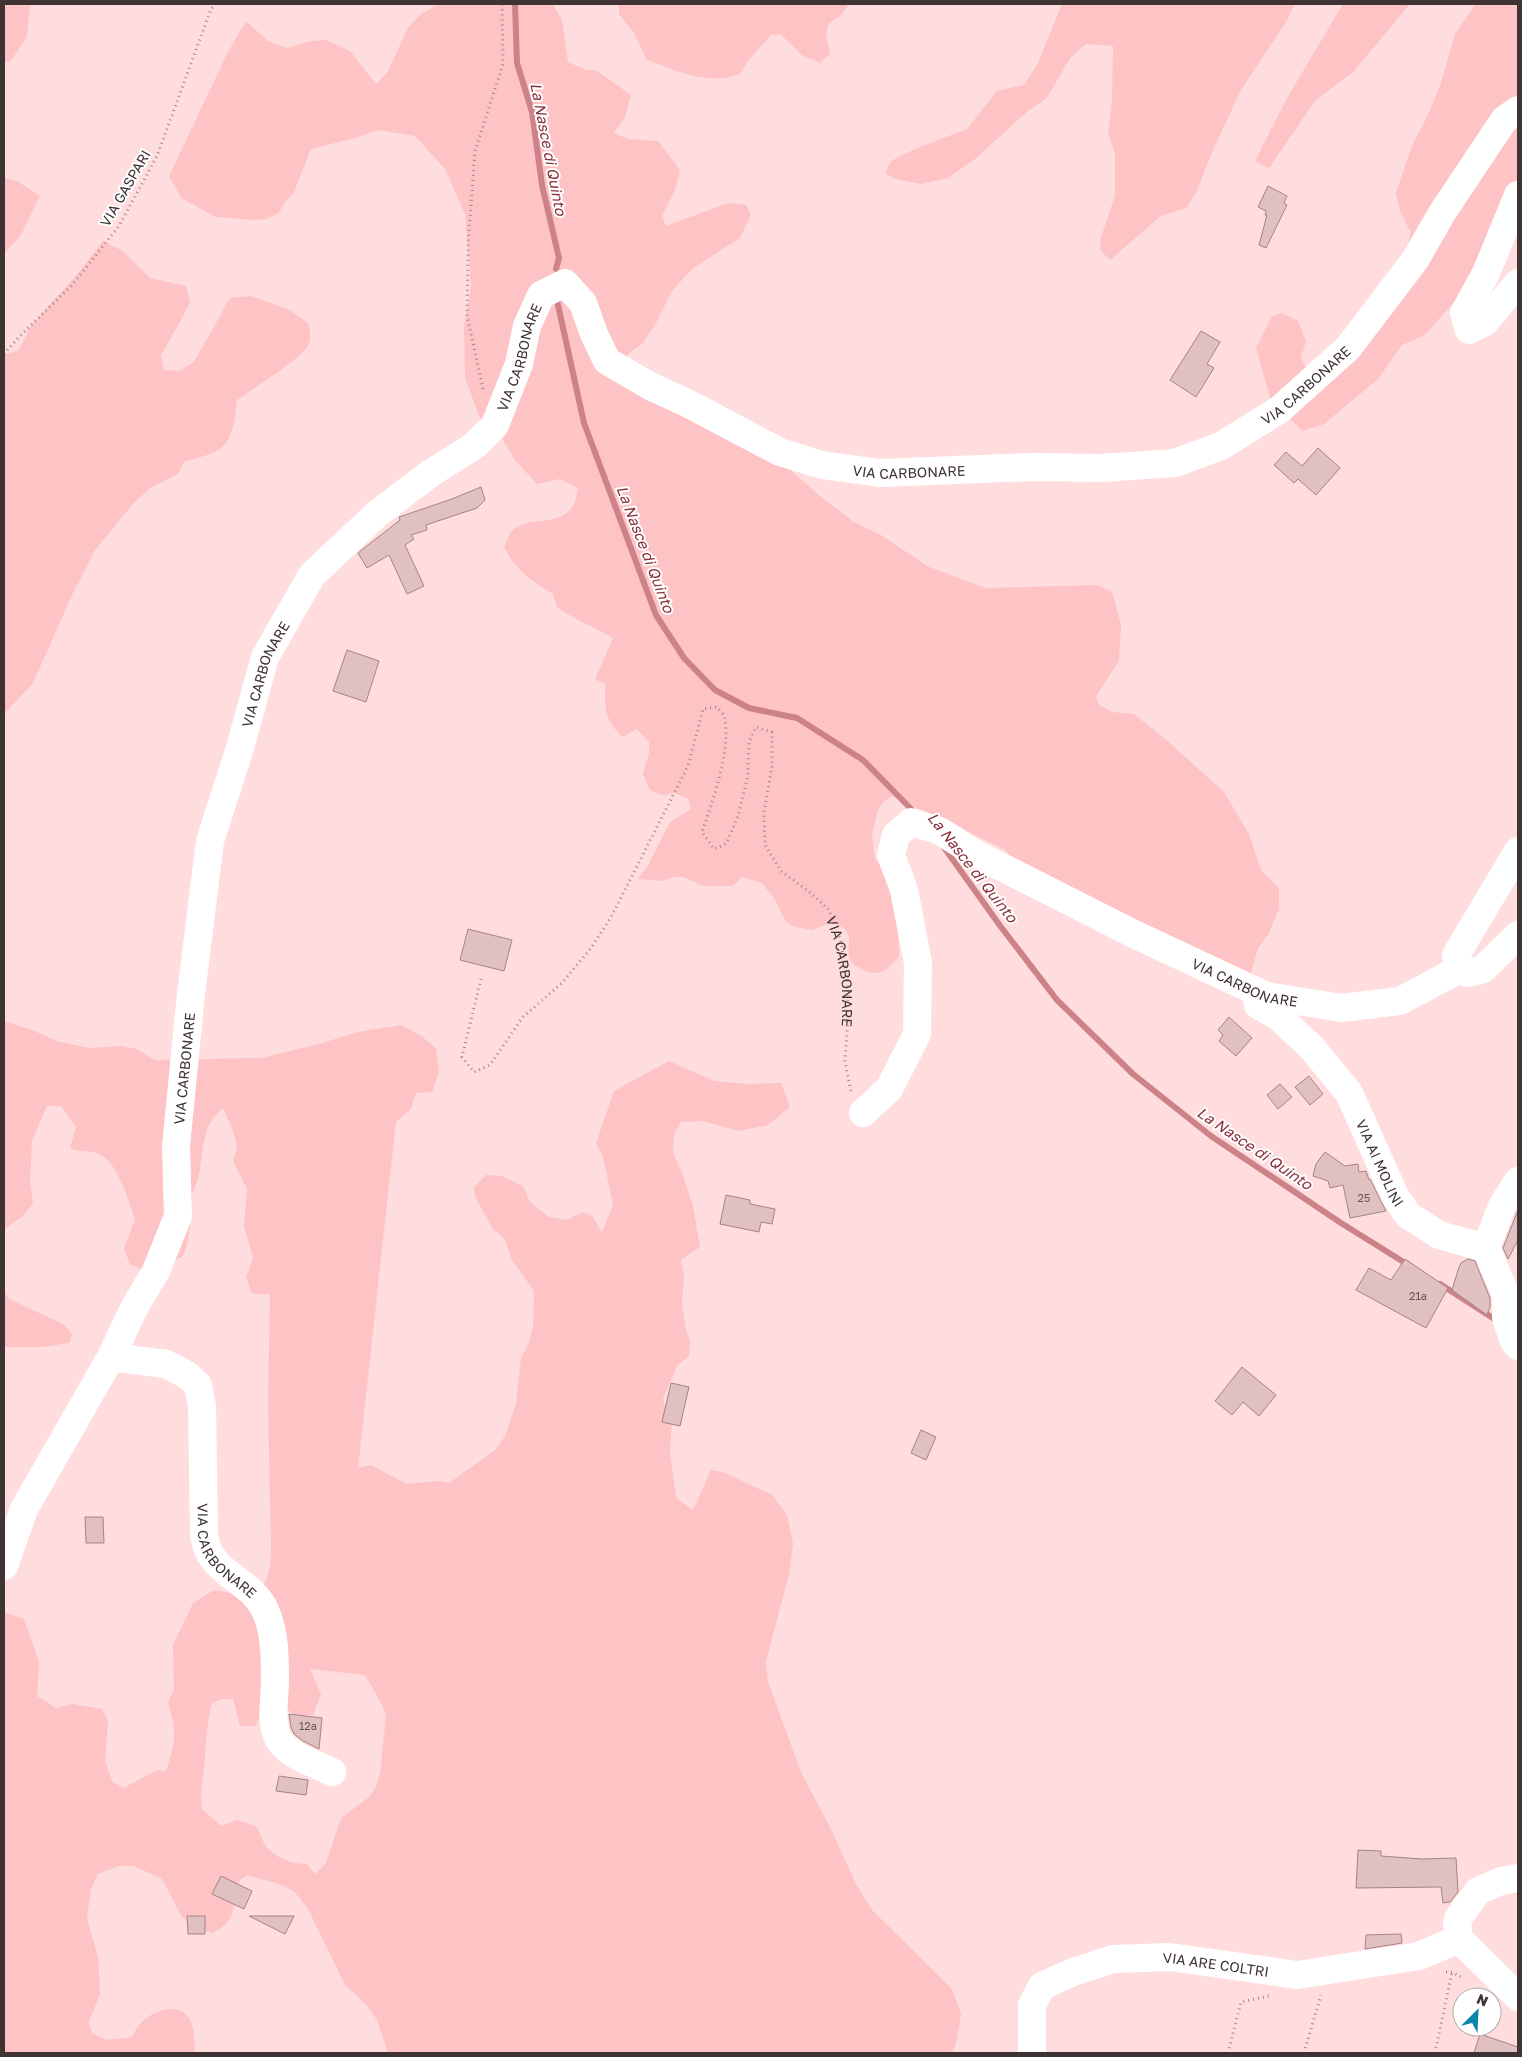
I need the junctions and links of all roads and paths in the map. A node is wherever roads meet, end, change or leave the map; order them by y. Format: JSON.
{"nodes":[{"id":1,"x":216,"y":4,"type":"edge"},
{"id":2,"x":502,"y":4,"type":"edge"},
{"id":3,"x":1518,"y":110,"type":"edge"},
{"id":4,"x":1518,"y":195,"type":"edge"},
{"id":5,"x":1518,"y":283,"type":"edge"},
{"id":6,"x":4,"y":354,"type":"edge"},
{"id":7,"x":484,"y":394,"type":"dead end"},
{"id":8,"x":1518,"y":851,"type":"edge"},
{"id":9,"x":1518,"y":934,"type":"edge"},
{"id":10,"x":1458,"y":970,"type":"junction"},
{"id":11,"x":481,"y":979,"type":"dead end"},
{"id":12,"x":1266,"y":996,"type":"junction"},
{"id":13,"x":863,"y":1113,"type":"joint"},
{"id":14,"x":1518,"y":1181,"type":"edge"},
{"id":15,"x":1486,"y":1248,"type":"junction"},
{"id":16,"x":1518,"y":1346,"type":"edge"},
{"id":17,"x":111,"y":1357,"type":"junction"},
{"id":18,"x":4,"y":1566,"type":"edge"},
{"id":19,"x":332,"y":1772,"type":"dead end"},
{"id":20,"x":1518,"y":1878,"type":"edge"},
{"id":21,"x":1459,"y":1939,"type":"junction"},
{"id":22,"x":1442,"y":1972,"type":"dead end"},
{"id":23,"x":1452,"y":1972,"type":"junction"},
{"id":24,"x":1466,"y":1980,"type":"dead end"},
{"id":25,"x":1321,"y":1994,"type":"dead end"},
{"id":26,"x":1278,"y":1995,"type":"dead end"},
{"id":27,"x":1518,"y":1997,"type":"edge"},
{"id":28,"x":1032,"y":2053,"type":"edge"},
{"id":29,"x":1228,"y":2053,"type":"edge"},
{"id":30,"x":1304,"y":2053,"type":"edge"},
{"id":31,"x":1435,"y":2053,"type":"edge"}],
"edges":[{"from":1,"to":6,"type":"path","name":"VIA GASPARI"},
{"from":2,"to":7,"type":"path"},
{"from":3,"to":17,"type":"street","name":"VIA CARBONARE"},
{"from":4,"to":5,"type":"street"},
{"from":8,"to":10,"type":"street"},
{"from":9,"to":10,"type":"street","name":"VIA CARBONARE"},
{"from":10,"to":12,"type":"street","name":"VIA CARBONARE"},
{"from":11,"to":13,"type":"path","name":"VIA CARBONARE"},
{"from":12,"to":13,"type":"street","name":"VIA CARBONARE"},
{"from":12,"to":15,"type":"street","name":"VIA AI MOLINI"},
{"from":14,"to":15,"type":"street"},
{"from":15,"to":16,"type":"street"},
{"from":17,"to":18,"type":"street","name":"VIA CARBONARE"},
{"from":17,"to":19,"type":"street","name":"VIA CARBONARE"},
{"from":20,"to":21,"type":"street"},
{"from":21,"to":27,"type":"street"},
{"from":21,"to":28,"type":"street","name":"VIA ARE COLTRI"},
{"from":22,"to":23,"type":"path"},
{"from":23,"to":24,"type":"path"},
{"from":23,"to":31,"type":"path"},
{"from":25,"to":30,"type":"path"},
{"from":26,"to":29,"type":"path"}]}
